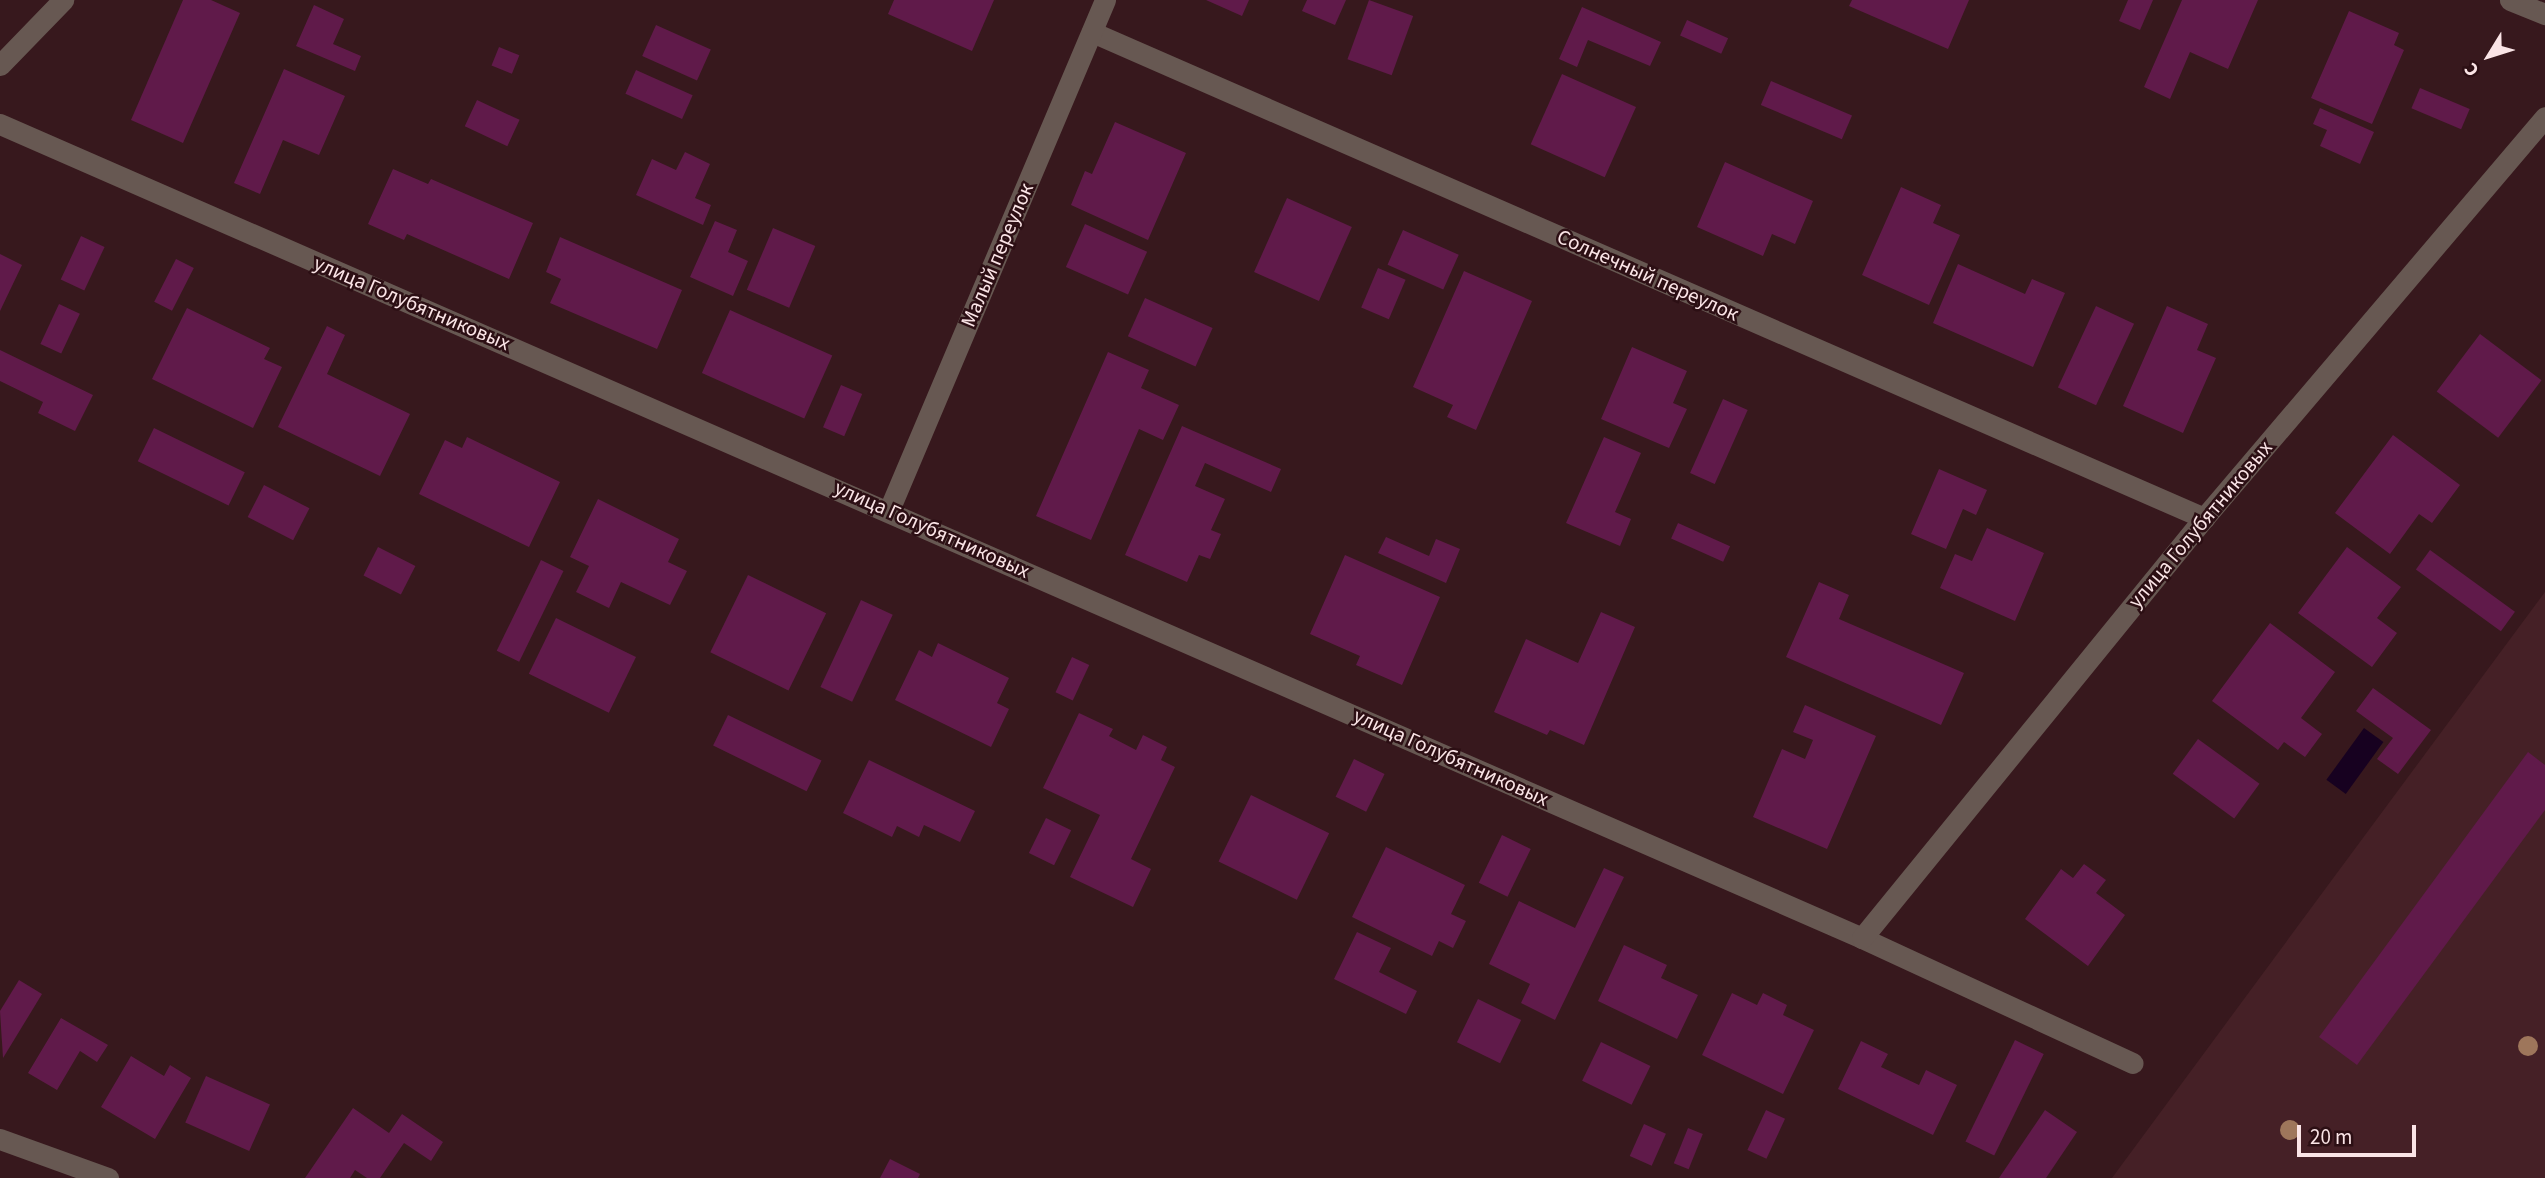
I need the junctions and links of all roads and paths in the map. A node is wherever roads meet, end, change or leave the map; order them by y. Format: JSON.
{"nodes":[{"id":1,"x":63,"y":0,"type":"edge"},
{"id":2,"x":1105,"y":0,"type":"edge"},
{"id":3,"x":2510,"y":0,"type":"edge"},
{"id":4,"x":2545,"y":14,"type":"edge"},
{"id":5,"x":1092,"y":32,"type":"junction"},
{"id":6,"x":0,"y":65,"type":"edge"},
{"id":7,"x":2545,"y":117,"type":"edge"},
{"id":8,"x":0,"y":124,"type":"edge"},
{"id":9,"x":889,"y":510,"type":"junction"},
{"id":10,"x":2204,"y":518,"type":"junction"},
{"id":11,"x":1862,"y":937,"type":"junction"},
{"id":12,"x":2132,"y":1063,"type":"dead end"},
{"id":13,"x":0,"y":1139,"type":"edge"},
{"id":14,"x":108,"y":1178,"type":"edge"}],
"edges":[{"from":1,"to":6,"type":"street"},
{"from":2,"to":5,"type":"street","name":"Малый переулок"},
{"from":3,"to":4,"type":"street"},
{"from":5,"to":9,"type":"street","name":"Малый переулок"},
{"from":5,"to":10,"type":"street","name":"Солнечный переулок"},
{"from":7,"to":10,"type":"street","name":"улица Голубятниковых"},
{"from":8,"to":9,"type":"street","name":"улица Голубятниковых"},
{"from":9,"to":11,"type":"street","name":"улица Голубятниковых"},
{"from":10,"to":11,"type":"street","name":"улица Голубятниковых"},
{"from":11,"to":12,"type":"street","name":"улица Голубятниковых"},
{"from":13,"to":14,"type":"street"}]}
